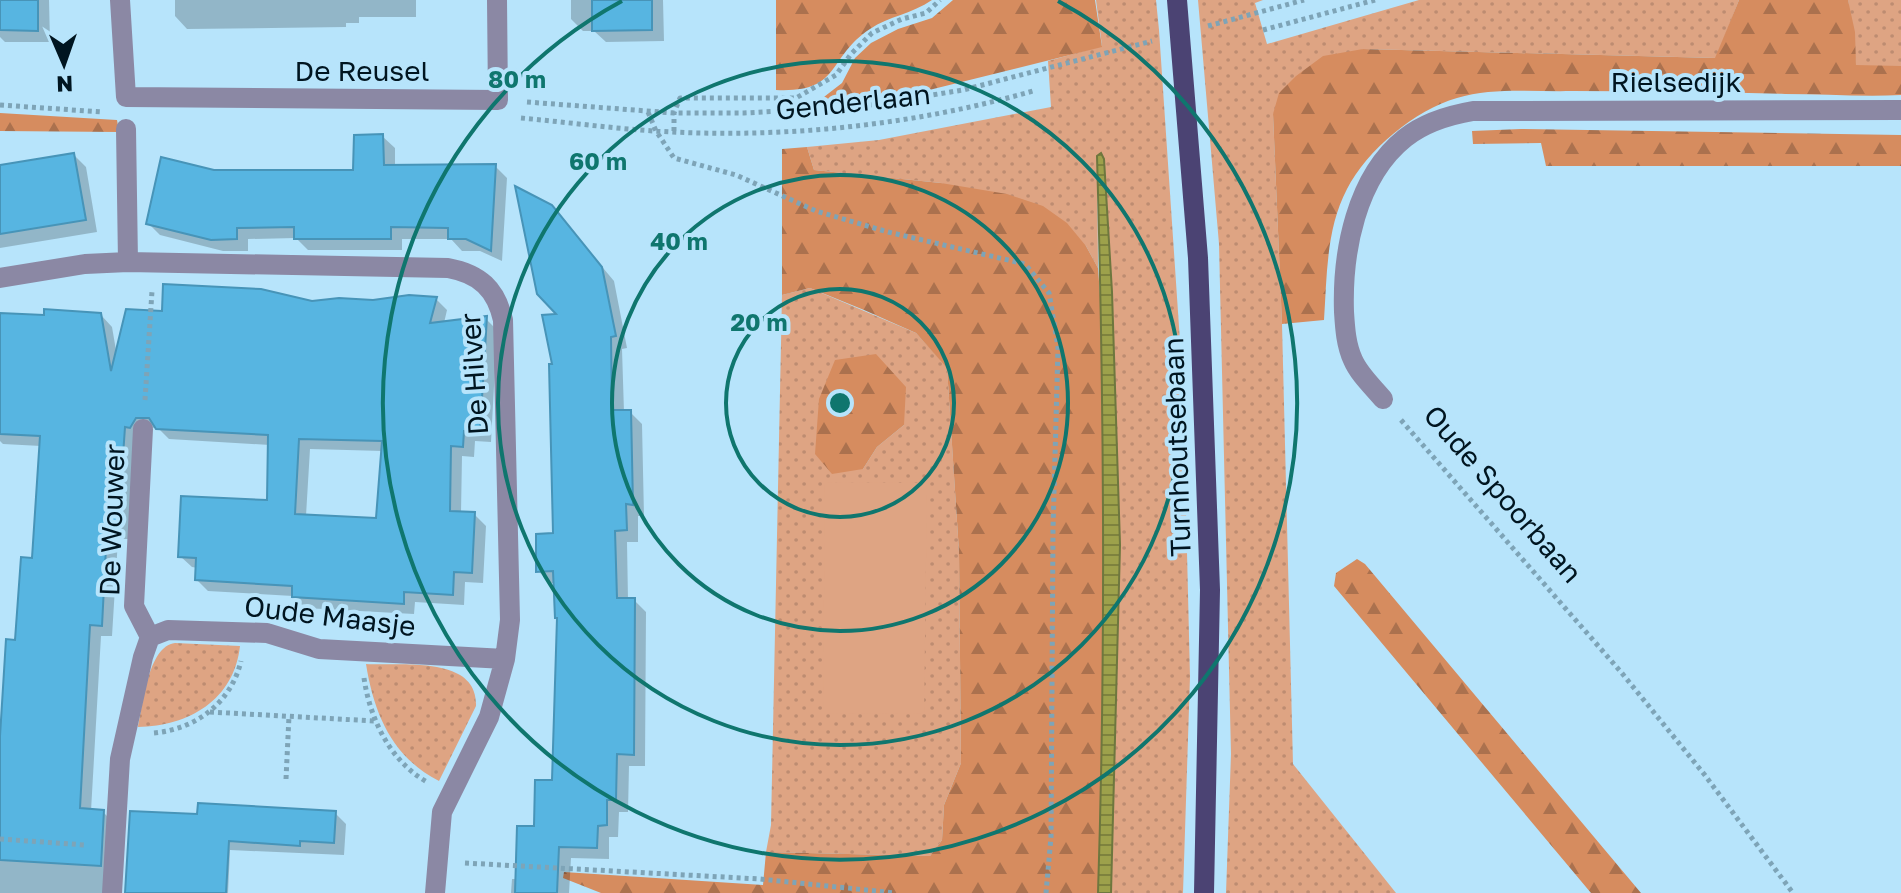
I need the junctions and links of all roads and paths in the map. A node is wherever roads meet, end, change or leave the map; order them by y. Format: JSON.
{"nodes":[{"id":1,"x":120,"y":0,"type":"edge"},
{"id":2,"x":497,"y":0,"type":"edge"},
{"id":3,"x":940,"y":0,"type":"edge"},
{"id":4,"x":1177,"y":0,"type":"edge"},
{"id":5,"x":1304,"y":0,"type":"edge"},
{"id":6,"x":1375,"y":0,"type":"edge"},
{"id":7,"x":1198,"y":28,"type":"dead end"},
{"id":8,"x":1263,"y":30,"type":"dead end"},
{"id":9,"x":1167,"y":37,"type":"dead end"},
{"id":10,"x":1033,"y":91,"type":"dead end"},
{"id":11,"x":498,"y":100,"type":"junction"},
{"id":12,"x":1901,"y":110,"type":"edge"},
{"id":13,"x":648,"y":112,"type":"junction"},
{"id":14,"x":674,"y":113,"type":"junction"},
{"id":15,"x":1452,"y":115,"type":"joint"},
{"id":16,"x":126,"y":129,"type":"dead end"},
{"id":17,"x":128,"y":262,"type":"junction"},
{"id":18,"x":154,"y":262,"type":"junction"},
{"id":19,"x":0,"y":278,"type":"edge"},
{"id":20,"x":1383,"y":399,"type":"joint"},
{"id":21,"x":143,"y":429,"type":"joint"},
{"id":22,"x":246,"y":632,"type":"junction"},
{"id":23,"x":150,"y":637,"type":"junction"},
{"id":24,"x":362,"y":652,"type":"junction"},
{"id":25,"x":505,"y":659,"type":"junction"},
{"id":26,"x":210,"y":712,"type":"junction"},
{"id":27,"x":289,"y":716,"type":"junction"},
{"id":28,"x":375,"y":721,"type":"junction"},
{"id":29,"x":125,"y":732,"type":"junction"},
{"id":30,"x":286,"y":779,"type":"dead end"},
{"id":31,"x":450,"y":793,"type":"junction"},
{"id":32,"x":0,"y":839,"type":"edge"},
{"id":33,"x":114,"y":846,"type":"junction"},
{"id":34,"x":437,"y":862,"type":"junction"},
{"id":35,"x":112,"y":893,"type":"edge"},
{"id":36,"x":435,"y":893,"type":"edge"},
{"id":37,"x":895,"y":893,"type":"edge"},
{"id":38,"x":1046,"y":893,"type":"edge"},
{"id":39,"x":1204,"y":893,"type":"edge"},
{"id":40,"x":1793,"y":893,"type":"edge"}],
"edges":[{"from":1,"to":11,"type":"street","name":"De Reusel"},
{"from":2,"to":11,"type":"street"},
{"from":3,"to":14,"type":"path"},
{"from":4,"to":39,"type":"main road","name":"Turnhoutsebaan"},
{"from":5,"to":7,"type":"path"},
{"from":6,"to":8,"type":"path"},
{"from":9,"to":14,"type":"path"},
{"from":10,"to":14,"type":"path","name":"Genderlaan"},
{"from":11,"to":13,"type":"path"},
{"from":12,"to":15,"type":"street","name":"Rielsedijk"},
{"from":13,"to":14,"type":"path"},
{"from":13,"to":38,"type":"path"},
{"from":15,"to":20,"type":"street","name":"Oude Spoorbaan"},
{"from":16,"to":17,"type":"street"},
{"from":17,"to":18,"type":"street","name":"De Hilver"},
{"from":17,"to":19,"type":"street","name":"De Hilver"},
{"from":18,"to":21,"type":"path"},
{"from":18,"to":25,"type":"street","name":"De Hilver"},
{"from":20,"to":40,"type":"path","name":"Oude Spoorbaan"},
{"from":21,"to":23,"type":"street","name":"De Wouwer"},
{"from":22,"to":23,"type":"street","name":"Oude Maasje"},
{"from":22,"to":24,"type":"street","name":"Oude Maasje"},
{"from":22,"to":26,"type":"path"},
{"from":23,"to":29,"type":"street"},
{"from":24,"to":25,"type":"street","name":"Oude Maasje"},
{"from":24,"to":28,"type":"path"},
{"from":25,"to":31,"type":"street","name":"De Hilver"},
{"from":26,"to":27,"type":"path"},
{"from":26,"to":29,"type":"path"},
{"from":27,"to":28,"type":"path"},
{"from":27,"to":30,"type":"path"},
{"from":28,"to":31,"type":"path"},
{"from":29,"to":33,"type":"street"},
{"from":31,"to":34,"type":"street","name":"De Hilver"},
{"from":32,"to":33,"type":"path"},
{"from":33,"to":35,"type":"street"},
{"from":34,"to":36,"type":"street","name":"De Hilver"},
{"from":34,"to":37,"type":"path"}]}
